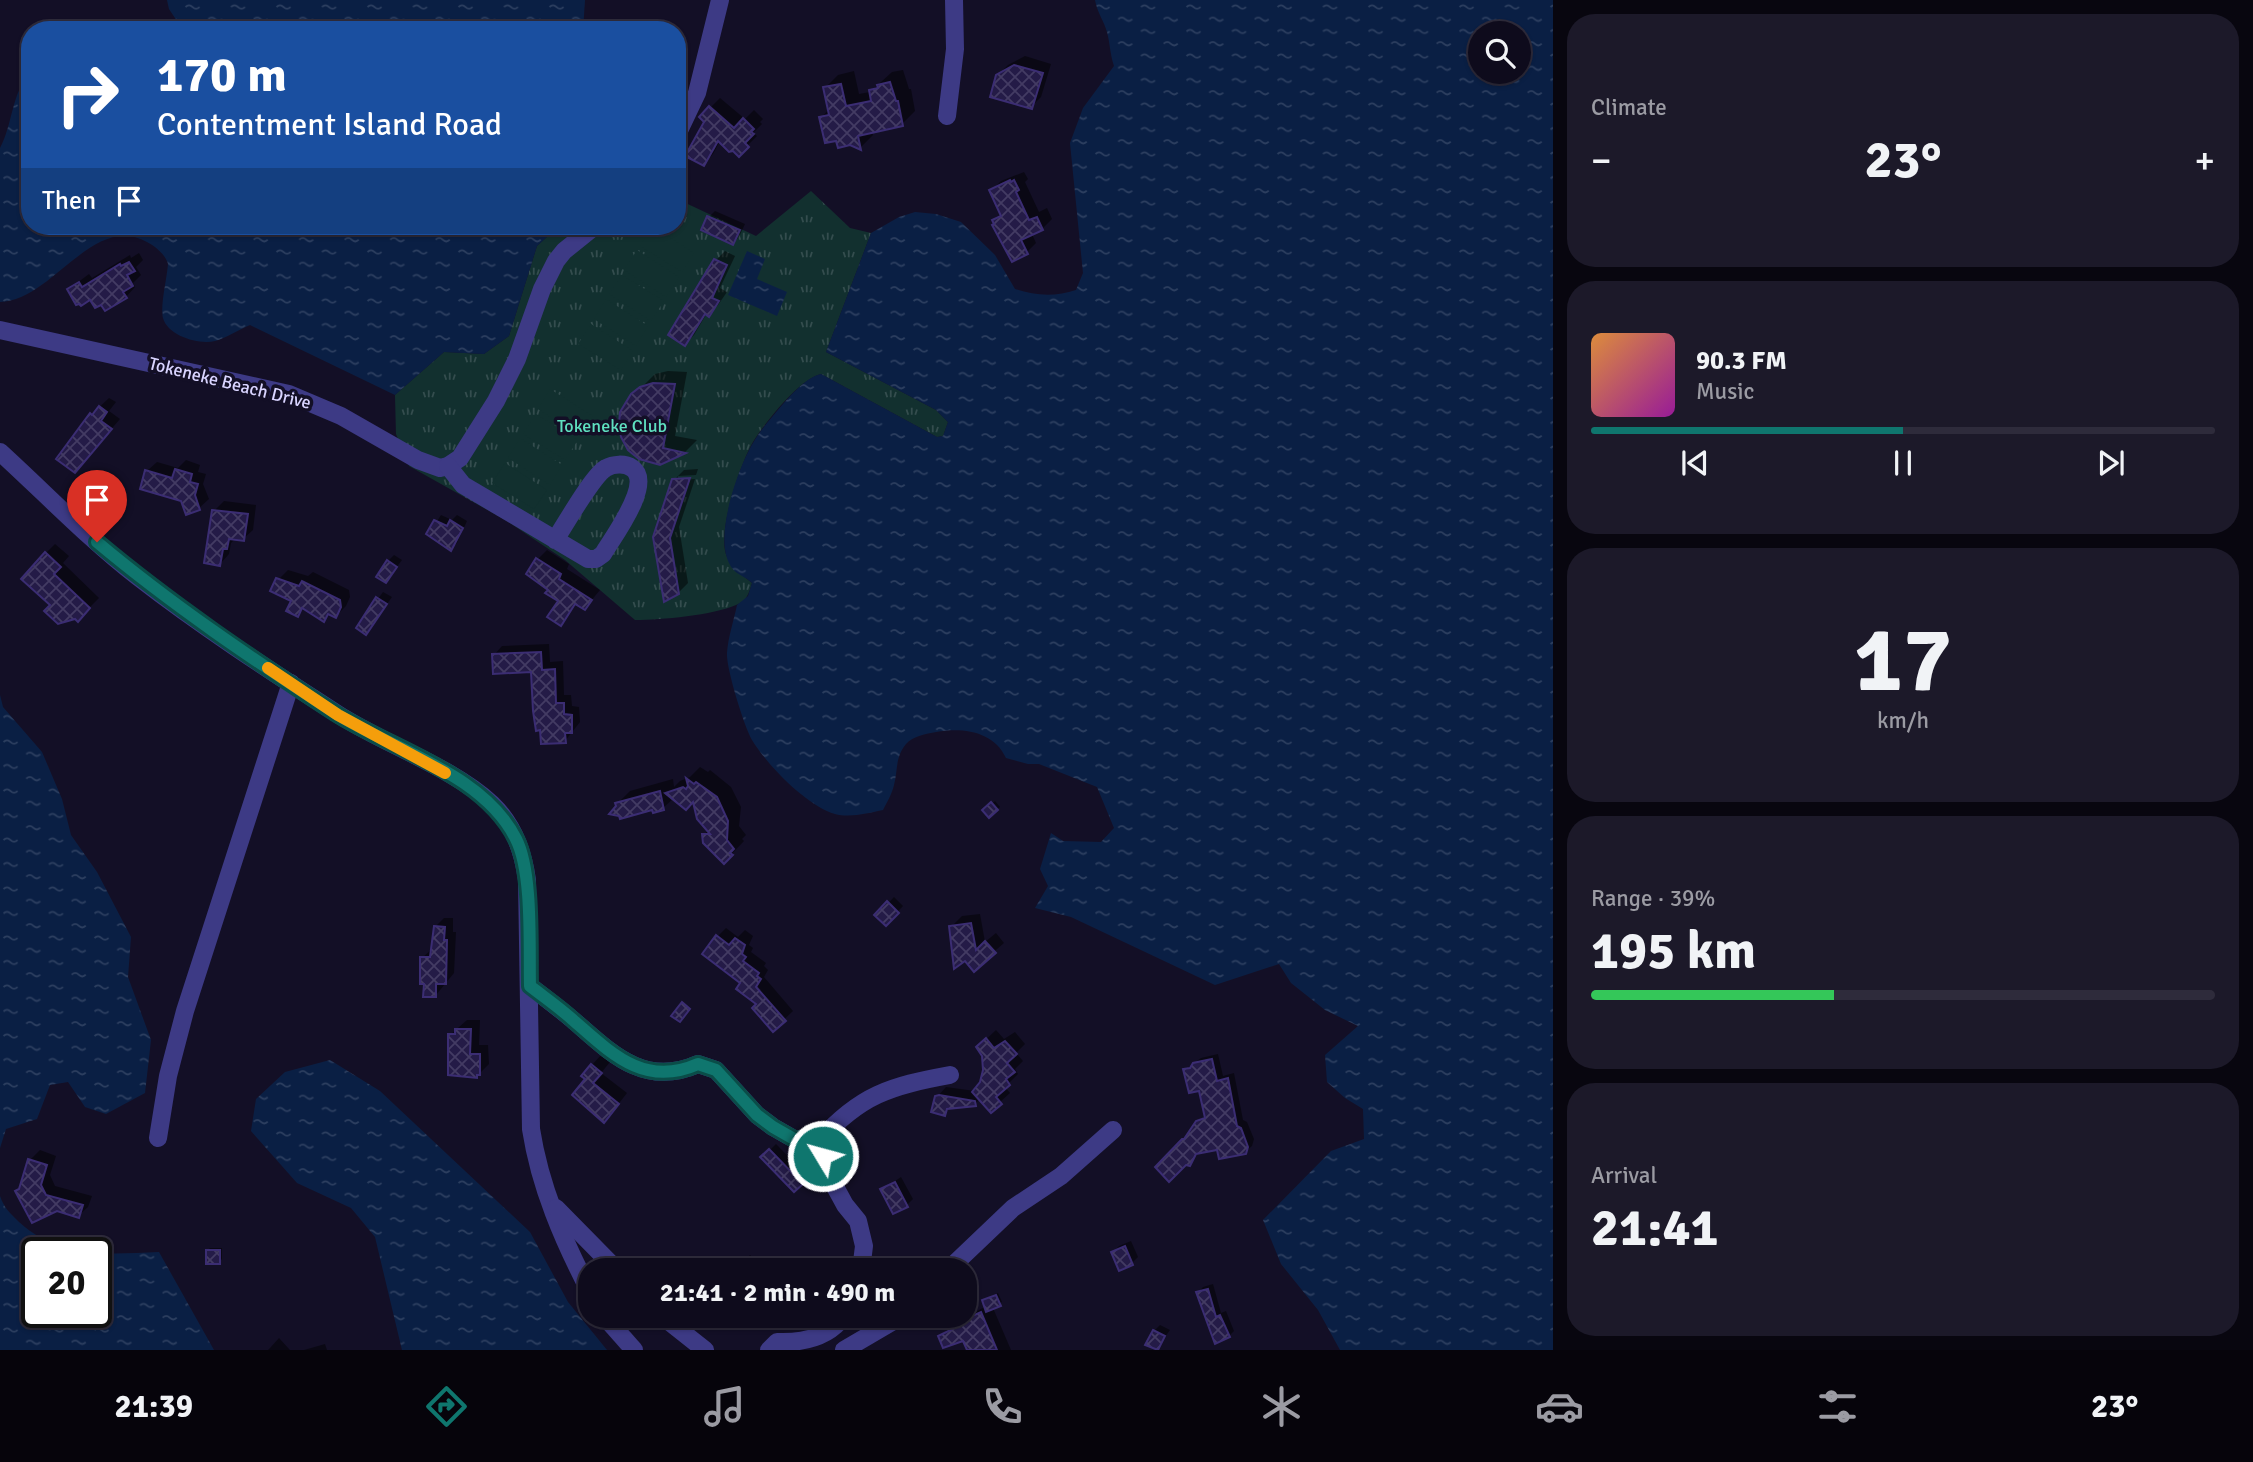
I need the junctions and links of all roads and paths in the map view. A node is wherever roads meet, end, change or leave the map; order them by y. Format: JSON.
{"nodes":[{"id":1,"x":720,"y":0,"type":"edge"},
{"id":2,"x":954,"y":0,"type":"edge"},
{"id":3,"x":686,"y":116,"type":"edge"},
{"id":4,"x":947,"y":116,"type":"dead end"},
{"id":5,"x":584,"y":235,"type":"edge"},
{"id":6,"x":0,"y":330,"type":"edge"},
{"id":7,"x":0,"y":452,"type":"edge"},
{"id":8,"x":448,"y":466,"type":"junction"},
{"id":9,"x":555,"y":540,"type":"junction"},
{"id":10,"x":291,"y":683,"type":"junction"},
{"id":11,"x":530,"y":986,"type":"junction"},
{"id":12,"x":950,"y":1075,"type":"dead end"},
{"id":13,"x":1113,"y":1130,"type":"dead end"},
{"id":14,"x":158,"y":1138,"type":"dead end"},
{"id":15,"x":819,"y":1140,"type":"junction"},
{"id":16,"x":549,"y":1201,"type":"junction"},
{"id":17,"x":605,"y":1258,"type":"edge"},
{"id":18,"x":863,"y":1258,"type":"edge"},
{"id":19,"x":961,"y":1258,"type":"edge"},
{"id":20,"x":578,"y":1268,"type":"edge"},
{"id":21,"x":615,"y":1328,"type":"edge"},
{"id":22,"x":677,"y":1328,"type":"edge"},
{"id":23,"x":834,"y":1328,"type":"edge"},
{"id":24,"x":882,"y":1328,"type":"edge"},
{"id":25,"x":634,"y":1350,"type":"edge"},
{"id":26,"x":705,"y":1350,"type":"edge"},
{"id":27,"x":769,"y":1350,"type":"edge"},
{"id":28,"x":844,"y":1350,"type":"edge"}],
"edges":[{"from":1,"to":3,"type":"street"},
{"from":2,"to":4,"type":"street"},
{"from":5,"to":8,"type":"street"},
{"from":6,"to":8,"type":"street","name":"Tokeneke Beach Drive"},
{"from":7,"to":10,"type":"street"},
{"from":8,"to":9,"type":"street"},
{"from":9,"to":9,"type":"street"},
{"from":10,"to":11,"type":"street"},
{"from":10,"to":14,"type":"street"},
{"from":11,"to":15,"type":"street"},
{"from":11,"to":16,"type":"street"},
{"from":12,"to":15,"type":"street"},
{"from":13,"to":19,"type":"street"},
{"from":15,"to":18,"type":"street"},
{"from":16,"to":17,"type":"street"},
{"from":16,"to":20,"type":"street"},
{"from":21,"to":25,"type":"street"},
{"from":22,"to":26,"type":"street"},
{"from":23,"to":27,"type":"street"},
{"from":24,"to":28,"type":"street"}]}
